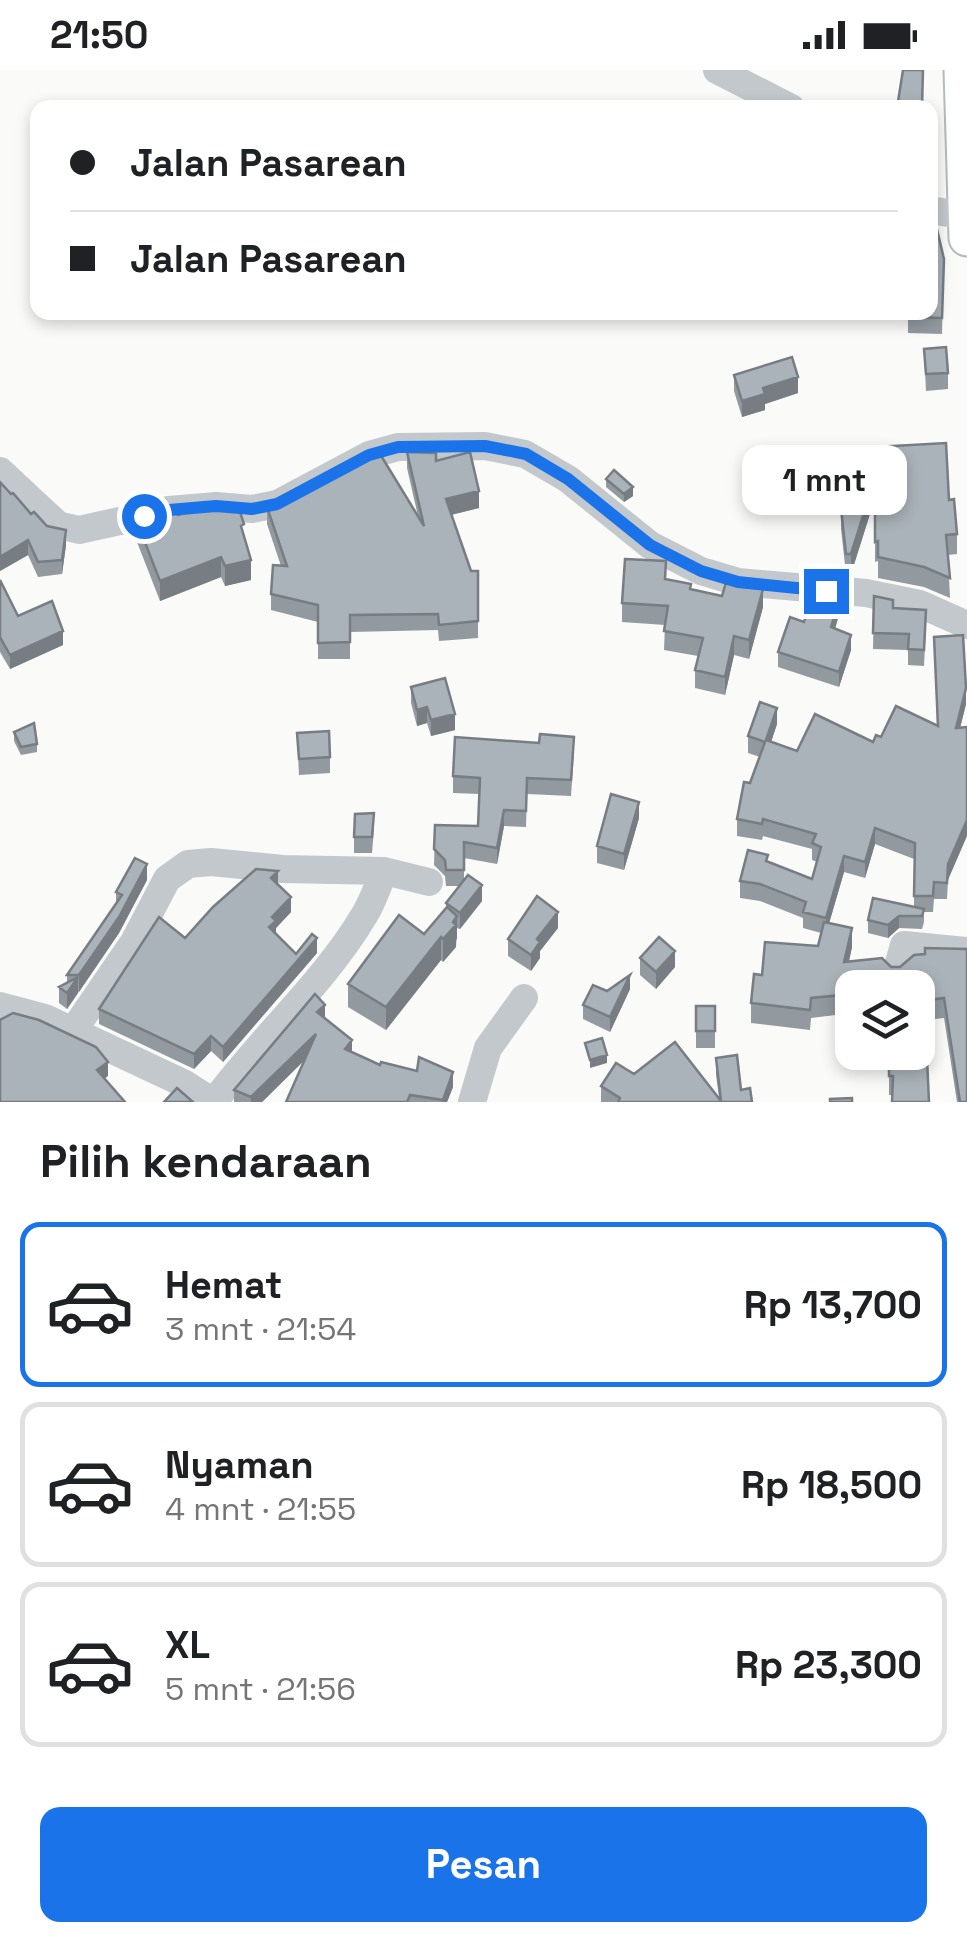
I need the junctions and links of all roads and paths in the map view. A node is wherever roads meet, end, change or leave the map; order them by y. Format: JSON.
{"nodes":[{"id":1,"x":718,"y":70,"type":"edge"},
{"id":2,"x":962,"y":70,"type":"edge"},
{"id":3,"x":776,"y":100,"type":"edge"},
{"id":4,"x":938,"y":211,"type":"edge"},
{"id":5,"x":966,"y":216,"type":"edge"},
{"id":6,"x":967,"y":238,"type":"edge"},
{"id":7,"x":0,"y":471,"type":"edge"},
{"id":8,"x":967,"y":626,"type":"edge"},
{"id":9,"x":384,"y":871,"type":"junction"},
{"id":10,"x":429,"y":882,"type":"dead end"},
{"id":11,"x":967,"y":951,"type":"edge"},
{"id":12,"x":896,"y":970,"type":"edge"},
{"id":13,"x":524,"y":998,"type":"dead end"},
{"id":14,"x":7,"y":1012,"type":"edge"},
{"id":15,"x":73,"y":1031,"type":"junction"},
{"id":16,"x":214,"y":1102,"type":"edge"},
{"id":17,"x":472,"y":1102,"type":"edge"}],
"edges":[{"from":1,"to":3,"type":"street"},
{"from":2,"to":5,"type":"main road"},
{"from":4,"to":5,"type":"street"},
{"from":5,"to":6,"type":"main road"},
{"from":7,"to":8,"type":"street"},
{"from":9,"to":10,"type":"street"},
{"from":9,"to":15,"type":"street"},
{"from":9,"to":16,"type":"street"},
{"from":11,"to":12,"type":"street"},
{"from":13,"to":17,"type":"street"},
{"from":14,"to":15,"type":"street"},
{"from":15,"to":16,"type":"street"}]}
